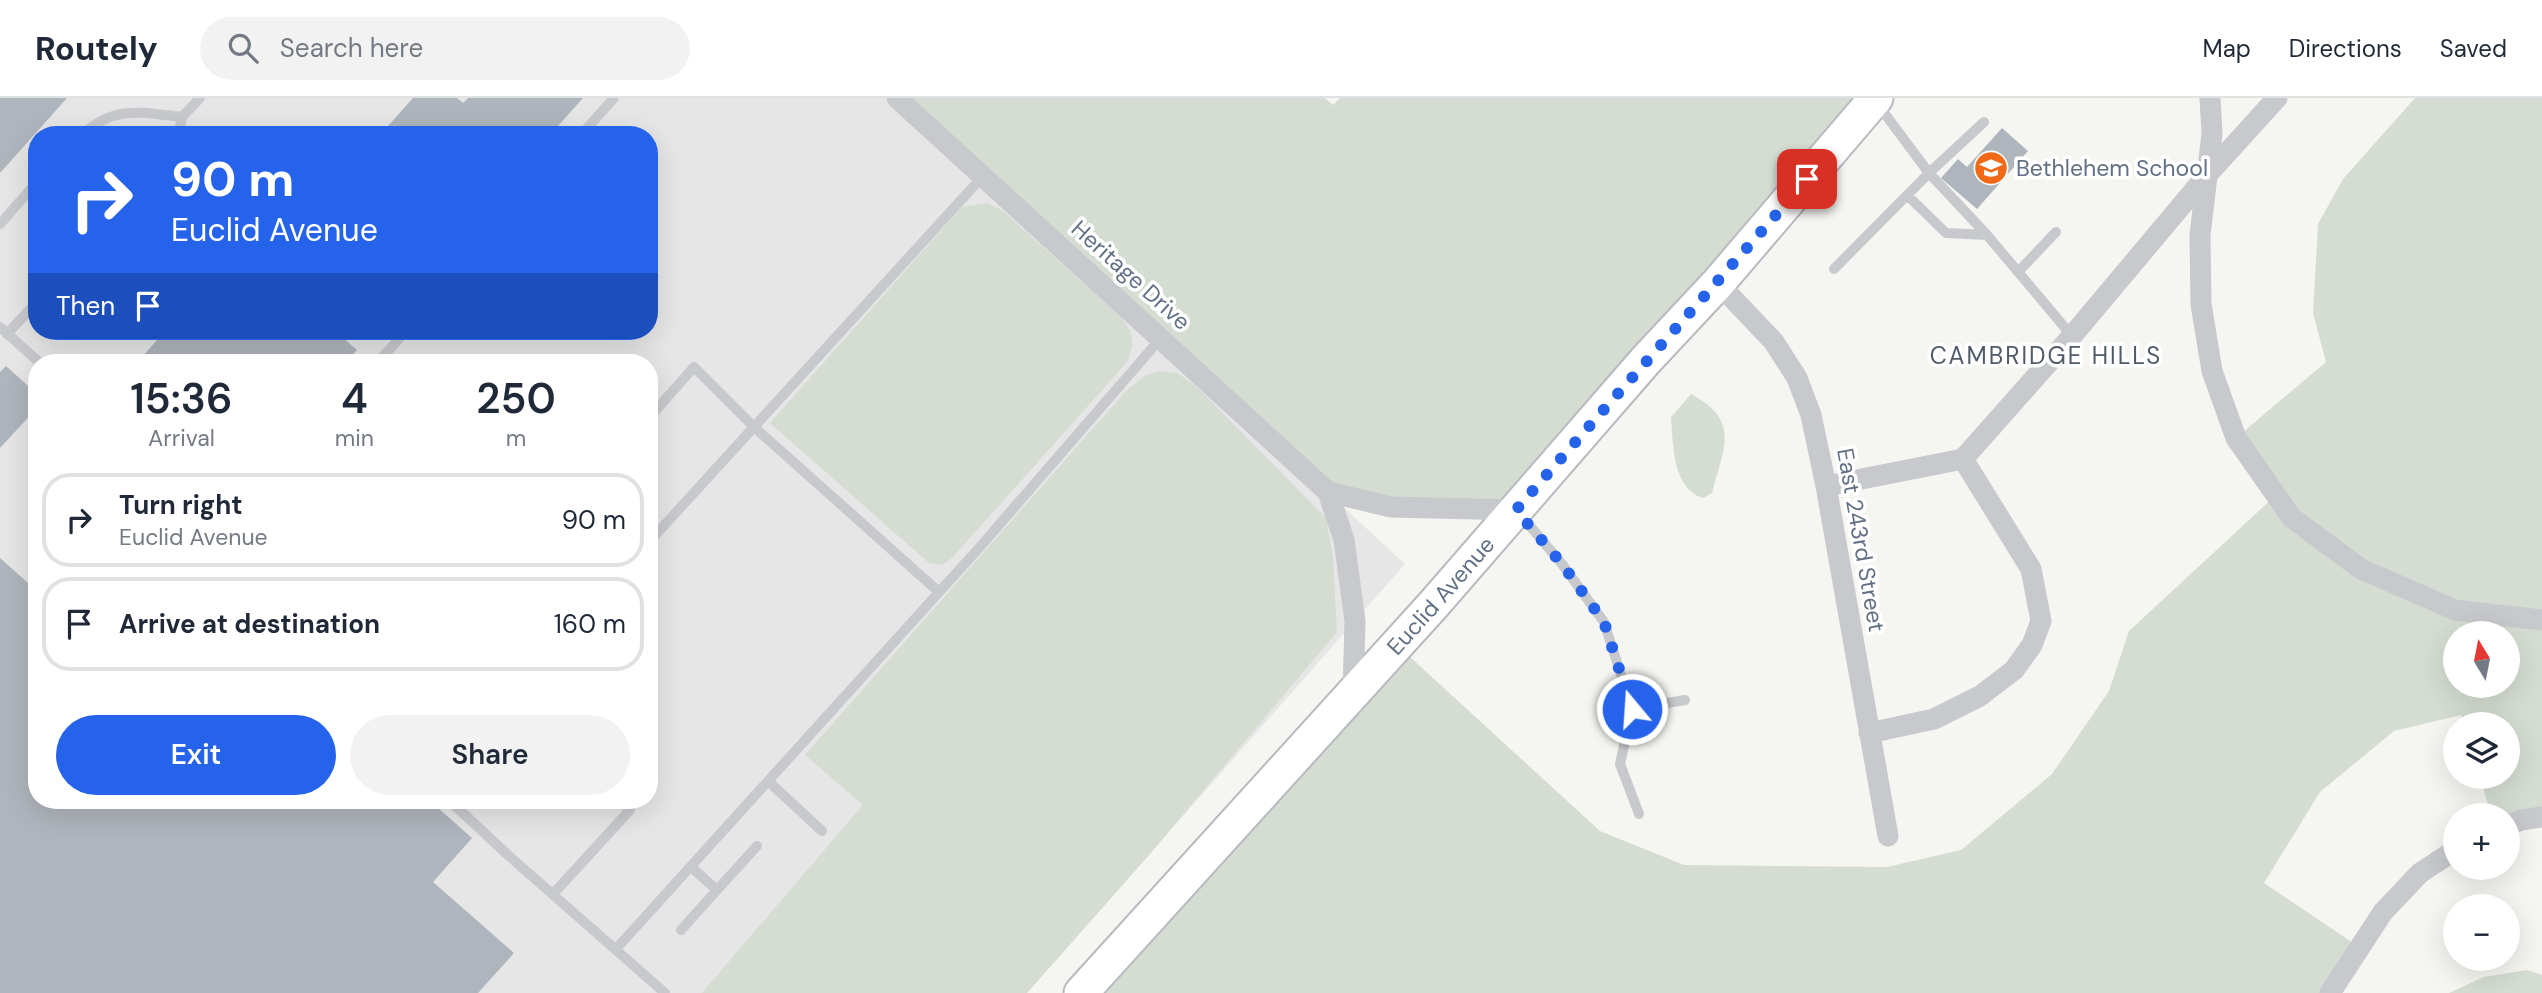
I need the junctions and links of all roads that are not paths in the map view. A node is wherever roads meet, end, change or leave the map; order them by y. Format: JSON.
{"nodes":[{"id":1,"x":200,"y":98,"type":"edge"},
{"id":2,"x":614,"y":98,"type":"edge"},
{"id":3,"x":897,"y":98,"type":"edge"},
{"id":4,"x":2210,"y":98,"type":"edge"},
{"id":5,"x":2277,"y":98,"type":"edge"},
{"id":6,"x":1875,"y":99,"type":"edge"},
{"id":7,"x":182,"y":117,"type":"junction"},
{"id":8,"x":1984,"y":122,"type":"dead end"},
{"id":9,"x":92,"y":126,"type":"edge"},
{"id":10,"x":180,"y":126,"type":"edge"},
{"id":11,"x":589,"y":126,"type":"edge"},
{"id":12,"x":1929,"y":173,"type":"junction"},
{"id":13,"x":2208,"y":174,"type":"junction"},
{"id":14,"x":983,"y":176,"type":"junction"},
{"id":15,"x":28,"y":191,"type":"edge"},
{"id":16,"x":1907,"y":195,"type":"junction"},
{"id":17,"x":0,"y":224,"type":"edge"},
{"id":18,"x":2056,"y":232,"type":"dead end"},
{"id":19,"x":1987,"y":235,"type":"junction"},
{"id":20,"x":1834,"y":269,"type":"dead end"},
{"id":21,"x":2018,"y":272,"type":"junction"},
{"id":22,"x":1718,"y":283,"type":"junction"},
{"id":23,"x":28,"y":310,"type":"edge"},
{"id":24,"x":4,"y":330,"type":"edge"},
{"id":25,"x":2073,"y":335,"type":"junction"},
{"id":26,"x":1161,"y":338,"type":"junction"},
{"id":27,"x":398,"y":340,"type":"edge"},
{"id":28,"x":30,"y":354,"type":"edge"},
{"id":29,"x":385,"y":354,"type":"edge"},
{"id":30,"x":658,"y":408,"type":"edge"},
{"id":31,"x":754,"y":427,"type":"junction"},
{"id":32,"x":1962,"y":459,"type":"junction"},
{"id":33,"x":1826,"y":486,"type":"junction"},
{"id":34,"x":1328,"y":492,"type":"junction"},
{"id":35,"x":1516,"y":510,"type":"junction"},
{"id":36,"x":658,"y":532,"type":"edge"},
{"id":37,"x":939,"y":592,"type":"junction"},
{"id":38,"x":2542,"y":620,"type":"edge"},
{"id":39,"x":1353,"y":694,"type":"junction"},
{"id":40,"x":1685,"y":700,"type":"dead end"},
{"id":41,"x":1632,"y":709,"type":"junction"},
{"id":42,"x":1869,"y":733,"type":"junction"},
{"id":43,"x":768,"y":781,"type":"junction"},
{"id":44,"x":459,"y":809,"type":"edge"},
{"id":45,"x":628,"y":809,"type":"edge"},
{"id":46,"x":1639,"y":814,"type":"dead end"},
{"id":47,"x":2542,"y":817,"type":"edge"},
{"id":48,"x":2520,"y":820,"type":"edge"},
{"id":49,"x":822,"y":831,"type":"dead end"},
{"id":50,"x":1888,"y":836,"type":"dead end"},
{"id":51,"x":758,"y":846,"type":"dead end"},
{"id":52,"x":2443,"y":858,"type":"edge"},
{"id":53,"x":691,"y":867,"type":"junction"},
{"id":54,"x":717,"y":890,"type":"junction"},
{"id":55,"x":553,"y":894,"type":"junction"},
{"id":56,"x":681,"y":930,"type":"dead end"},
{"id":57,"x":616,"y":949,"type":"junction"},
{"id":58,"x":666,"y":993,"type":"edge"},
{"id":59,"x":1081,"y":993,"type":"edge"},
{"id":60,"x":2330,"y":993,"type":"edge"}],
"edges":[{"from":1,"to":7,"type":"lane"},
{"from":2,"to":11,"type":"lane"},
{"from":3,"to":14,"type":"street","name":"Heritage Drive"},
{"from":4,"to":13,"type":"street"},
{"from":5,"to":13,"type":"street"},
{"from":6,"to":12,"type":"lane"},
{"from":6,"to":22,"type":"main road","name":"Euclid Avenue"},
{"from":7,"to":9,"type":"lane"},
{"from":7,"to":10,"type":"lane"},
{"from":8,"to":12,"type":"lane"},
{"from":12,"to":16,"type":"lane"},
{"from":12,"to":19,"type":"lane"},
{"from":13,"to":25,"type":"street"},
{"from":13,"to":38,"type":"street"},
{"from":14,"to":26,"type":"street","name":"Heritage Drive"},
{"from":14,"to":31,"type":"lane"},
{"from":15,"to":17,"type":"lane"},
{"from":16,"to":19,"type":"lane"},
{"from":16,"to":20,"type":"lane"},
{"from":18,"to":21,"type":"lane"},
{"from":19,"to":21,"type":"lane"},
{"from":21,"to":25,"type":"lane"},
{"from":22,"to":33,"type":"street","name":"East 243rd Street"},
{"from":22,"to":35,"type":"main road","name":"Euclid Avenue"},
{"from":23,"to":24,"type":"lane"},
{"from":24,"to":28,"type":"lane"},
{"from":25,"to":32,"type":"street"},
{"from":26,"to":34,"type":"street","name":"Heritage Drive"},
{"from":26,"to":37,"type":"lane"},
{"from":27,"to":29,"type":"lane"},
{"from":30,"to":31,"type":"lane"},
{"from":31,"to":36,"type":"lane"},
{"from":31,"to":37,"type":"lane"},
{"from":32,"to":33,"type":"street"},
{"from":32,"to":42,"type":"street"},
{"from":33,"to":42,"type":"street","name":"East 243rd Street"},
{"from":34,"to":35,"type":"street","name":"Heritage Drive"},
{"from":34,"to":39,"type":"street","name":"Heritage Drive"},
{"from":35,"to":39,"type":"main road","name":"Euclid Avenue"},
{"from":35,"to":41,"type":"lane"},
{"from":37,"to":43,"type":"lane"},
{"from":39,"to":59,"type":"main road","name":"Euclid Avenue"},
{"from":40,"to":41,"type":"lane"},
{"from":41,"to":46,"type":"lane"},
{"from":42,"to":50,"type":"street","name":"East 243rd Street"},
{"from":43,"to":49,"type":"lane"},
{"from":43,"to":53,"type":"lane"},
{"from":44,"to":55,"type":"lane"},
{"from":45,"to":55,"type":"lane"},
{"from":47,"to":48,"type":"street"},
{"from":51,"to":54,"type":"lane"},
{"from":52,"to":60,"type":"street"},
{"from":53,"to":54,"type":"lane"},
{"from":53,"to":57,"type":"lane"},
{"from":54,"to":56,"type":"lane"},
{"from":55,"to":57,"type":"lane"},
{"from":57,"to":58,"type":"lane"}]}
